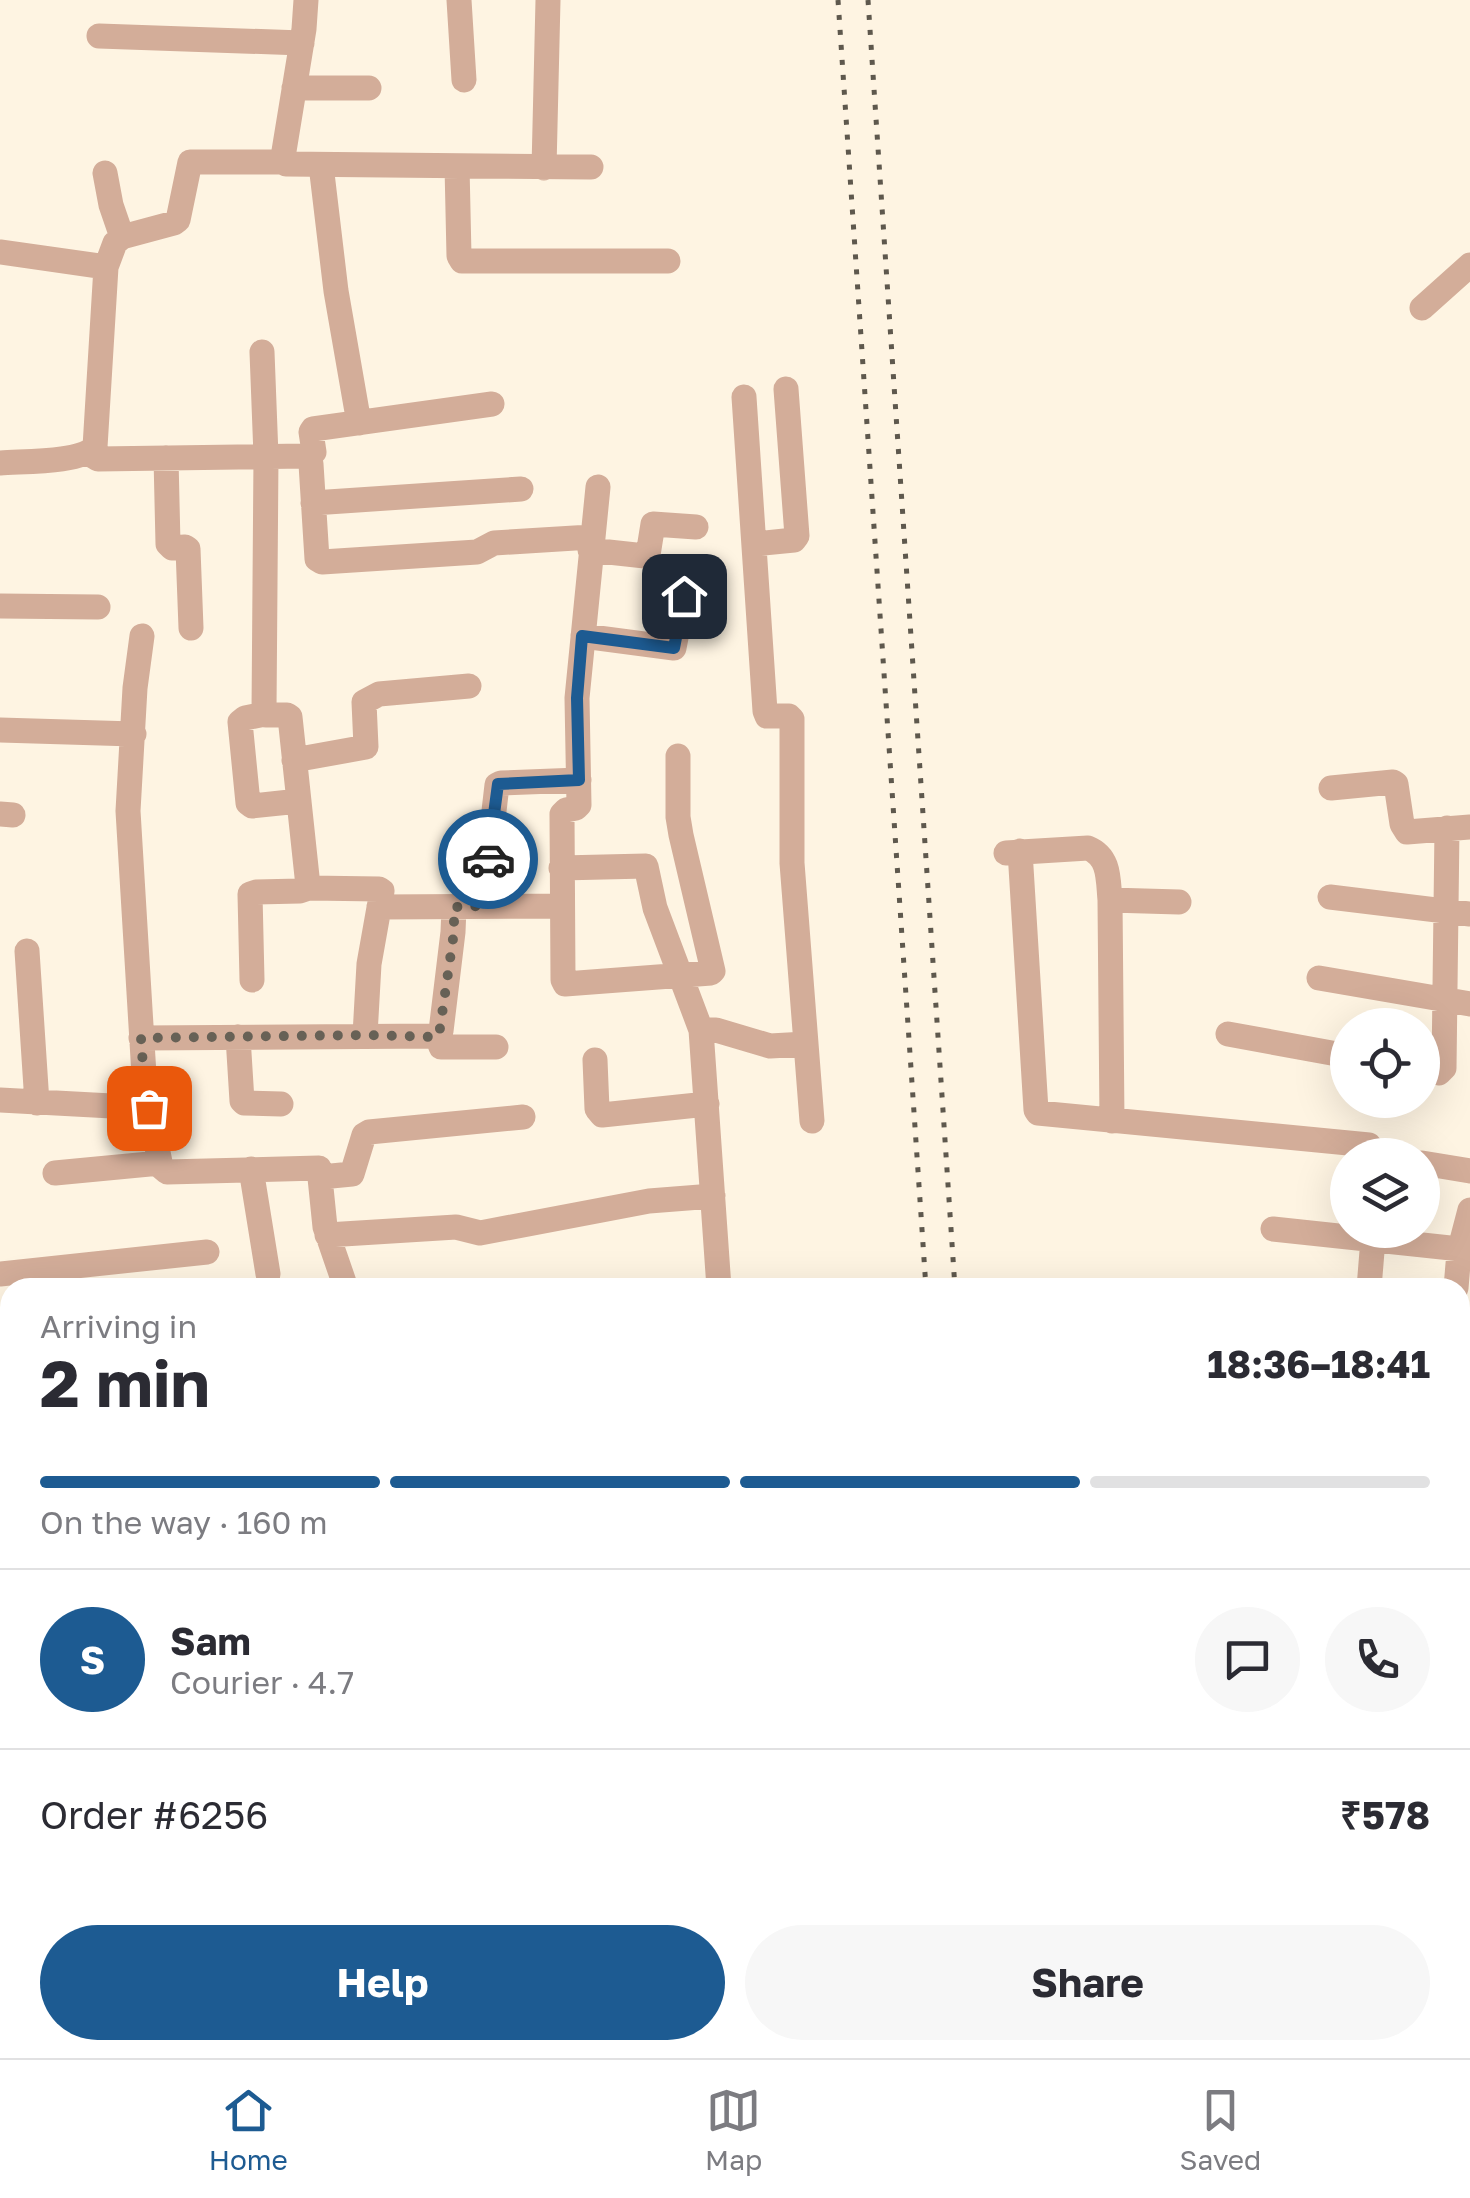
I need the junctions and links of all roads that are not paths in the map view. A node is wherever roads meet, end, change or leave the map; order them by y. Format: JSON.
{"nodes":[{"id":1,"x":306,"y":0,"type":"edge"},
{"id":2,"x":459,"y":0,"type":"edge"},
{"id":3,"x":548,"y":0,"type":"edge"},
{"id":4,"x":98,"y":36,"type":"dead end"},
{"id":5,"x":302,"y":43,"type":"junction"},
{"id":6,"x":464,"y":80,"type":"dead end"},
{"id":7,"x":294,"y":88,"type":"junction"},
{"id":8,"x":369,"y":88,"type":"dead end"},
{"id":9,"x":280,"y":160,"type":"junction"},
{"id":10,"x":321,"y":165,"type":"junction"},
{"id":11,"x":457,"y":166,"type":"junction"},
{"id":12,"x":591,"y":167,"type":"dead end"},
{"id":13,"x":544,"y":168,"type":"junction"},
{"id":14,"x":105,"y":173,"type":"dead end"},
{"id":15,"x":122,"y":237,"type":"junction"},
{"id":16,"x":0,"y":252,"type":"edge"},
{"id":17,"x":668,"y":261,"type":"dead end"},
{"id":18,"x":1470,"y":265,"type":"edge"},
{"id":19,"x":106,"y":267,"type":"junction"},
{"id":20,"x":1422,"y":308,"type":"dead end"},
{"id":21,"x":262,"y":352,"type":"dead end"},
{"id":22,"x":786,"y":389,"type":"dead end"},
{"id":23,"x":744,"y":397,"type":"dead end"},
{"id":24,"x":492,"y":404,"type":"dead end"},
{"id":25,"x":359,"y":423,"type":"junction"},
{"id":26,"x":88,"y":454,"type":"junction"},
{"id":27,"x":266,"y":456,"type":"junction"},
{"id":28,"x":166,"y":458,"type":"junction"},
{"id":29,"x":308,"y":458,"type":"junction"},
{"id":30,"x":0,"y":463,"type":"edge"},
{"id":31,"x":598,"y":487,"type":"dead end"},
{"id":32,"x":520,"y":490,"type":"dead end"},
{"id":33,"x":313,"y":503,"type":"junction"},
{"id":34,"x":696,"y":527,"type":"dead end"},
{"id":35,"x":591,"y":543,"type":"junction"},
{"id":36,"x":754,"y":544,"type":"junction"},
{"id":37,"x":684,"y":596,"type":"dead end"},
{"id":38,"x":0,"y":606,"type":"edge"},
{"id":39,"x":98,"y":607,"type":"dead end"},
{"id":40,"x":191,"y":628,"type":"dead end"},
{"id":41,"x":142,"y":636,"type":"dead end"},
{"id":42,"x":582,"y":636,"type":"junction"},
{"id":43,"x":470,"y":686,"type":"dead end"},
{"id":44,"x":265,"y":714,"type":"junction"},
{"id":45,"x":0,"y":730,"type":"edge"},
{"id":46,"x":134,"y":734,"type":"junction"},
{"id":47,"x":678,"y":756,"type":"dead end"},
{"id":48,"x":294,"y":760,"type":"junction"},
{"id":49,"x":579,"y":780,"type":"junction"},
{"id":50,"x":1331,"y":788,"type":"dead end"},
{"id":51,"x":299,"y":801,"type":"junction"},
{"id":52,"x":1458,"y":828,"type":"edge"},
{"id":53,"x":561,"y":868,"type":"junction"},
{"id":54,"x":309,"y":888,"type":"junction"},
{"id":55,"x":1330,"y":897,"type":"dead end"},
{"id":56,"x":1110,"y":900,"type":"junction"},
{"id":57,"x":1180,"y":902,"type":"dead end"},
{"id":58,"x":483,"y":906,"type":"junction"},
{"id":59,"x":561,"y":906,"type":"junction"},
{"id":60,"x":379,"y":907,"type":"junction"},
{"id":61,"x":454,"y":907,"type":"junction"},
{"id":62,"x":1458,"y":913,"type":"edge"},
{"id":63,"x":27,"y":950,"type":"dead end"},
{"id":64,"x":681,"y":977,"type":"junction"},
{"id":65,"x":1319,"y":978,"type":"dead end"},
{"id":66,"x":252,"y":980,"type":"dead end"},
{"id":67,"x":1444,"y":1000,"type":"junction"},
{"id":68,"x":1470,"y":1004,"type":"edge"},
{"id":69,"x":702,"y":1030,"type":"junction"},
{"id":70,"x":1228,"y":1034,"type":"dead end"},
{"id":71,"x":366,"y":1035,"type":"junction"},
{"id":72,"x":437,"y":1036,"type":"junction"},
{"id":73,"x":238,"y":1037,"type":"junction"},
{"id":74,"x":141,"y":1038,"type":"junction"},
{"id":75,"x":806,"y":1044,"type":"junction"},
{"id":76,"x":496,"y":1046,"type":"dead end"},
{"id":77,"x":1330,"y":1053,"type":"edge"},
{"id":78,"x":594,"y":1060,"type":"dead end"},
{"id":79,"x":1440,"y":1072,"type":"edge"},
{"id":80,"x":0,"y":1100,"type":"edge"},
{"id":81,"x":37,"y":1104,"type":"junction"},
{"id":82,"x":281,"y":1104,"type":"dead end"},
{"id":83,"x":707,"y":1104,"type":"junction"},
{"id":84,"x":146,"y":1108,"type":"junction"},
{"id":85,"x":522,"y":1117,"type":"dead end"},
{"id":86,"x":1112,"y":1120,"type":"junction"},
{"id":87,"x":812,"y":1121,"type":"dead end"},
{"id":88,"x":1330,"y":1141,"type":"edge"},
{"id":89,"x":160,"y":1164,"type":"junction"},
{"id":90,"x":1440,"y":1166,"type":"edge"},
{"id":91,"x":251,"y":1170,"type":"junction"},
{"id":92,"x":1470,"y":1171,"type":"edge"},
{"id":93,"x":55,"y":1173,"type":"dead end"},
{"id":94,"x":321,"y":1177,"type":"junction"},
{"id":95,"x":712,"y":1196,"type":"junction"},
{"id":96,"x":1470,"y":1210,"type":"edge"},
{"id":97,"x":1273,"y":1229,"type":"dead end"},
{"id":98,"x":1330,"y":1233,"type":"edge"},
{"id":99,"x":327,"y":1235,"type":"junction"},
{"id":100,"x":1440,"y":1246,"type":"edge"},
{"id":101,"x":1367,"y":1248,"type":"edge"},
{"id":102,"x":1465,"y":1249,"type":"edge"},
{"id":103,"x":206,"y":1252,"type":"dead end"},
{"id":104,"x":0,"y":1274,"type":"edge"},
{"id":105,"x":268,"y":1274,"type":"dead end"},
{"id":106,"x":342,"y":1278,"type":"edge"},
{"id":107,"x":718,"y":1278,"type":"edge"},
{"id":108,"x":1369,"y":1278,"type":"edge"},
{"id":109,"x":1458,"y":1278,"type":"edge"}],
"edges":[{"from":1,"to":5,"type":"street"},
{"from":2,"to":6,"type":"street"},
{"from":3,"to":13,"type":"street"},
{"from":4,"to":5,"type":"street"},
{"from":5,"to":7,"type":"street"},
{"from":7,"to":8,"type":"street"},
{"from":7,"to":9,"type":"street"},
{"from":9,"to":10,"type":"street"},
{"from":9,"to":15,"type":"street"},
{"from":10,"to":11,"type":"street"},
{"from":10,"to":25,"type":"street"},
{"from":11,"to":13,"type":"street"},
{"from":11,"to":17,"type":"street"},
{"from":12,"to":13,"type":"street"},
{"from":14,"to":15,"type":"street"},
{"from":15,"to":19,"type":"street"},
{"from":16,"to":19,"type":"street"},
{"from":18,"to":20,"type":"street"},
{"from":19,"to":26,"type":"street"},
{"from":21,"to":27,"type":"street"},
{"from":22,"to":36,"type":"street"},
{"from":23,"to":36,"type":"street"},
{"from":24,"to":25,"type":"street"},
{"from":25,"to":29,"type":"street"},
{"from":26,"to":28,"type":"street"},
{"from":26,"to":30,"type":"street"},
{"from":27,"to":28,"type":"street"},
{"from":27,"to":29,"type":"street"},
{"from":27,"to":44,"type":"street"},
{"from":28,"to":40,"type":"street"},
{"from":29,"to":33,"type":"street"},
{"from":31,"to":35,"type":"street"},
{"from":32,"to":33,"type":"street"},
{"from":33,"to":35,"type":"street"},
{"from":34,"to":35,"type":"street"},
{"from":35,"to":42,"type":"street"},
{"from":36,"to":75,"type":"street"},
{"from":37,"to":42,"type":"street"},
{"from":38,"to":39,"type":"street"},
{"from":41,"to":46,"type":"street"},
{"from":42,"to":49,"type":"street"},
{"from":43,"to":48,"type":"street"},
{"from":44,"to":48,"type":"street"},
{"from":44,"to":51,"type":"street"},
{"from":45,"to":46,"type":"street"},
{"from":46,"to":74,"type":"street"},
{"from":47,"to":64,"type":"street"},
{"from":48,"to":51,"type":"street"},
{"from":49,"to":53,"type":"street"},
{"from":49,"to":58,"type":"street"},
{"from":50,"to":52,"type":"street"},
{"from":51,"to":54,"type":"street"},
{"from":52,"to":62,"type":"street"},
{"from":53,"to":59,"type":"street"},
{"from":53,"to":64,"type":"street"},
{"from":54,"to":60,"type":"street"},
{"from":54,"to":66,"type":"street"},
{"from":55,"to":62,"type":"street"},
{"from":56,"to":57,"type":"street"},
{"from":56,"to":86,"type":"street"},
{"from":56,"to":86,"type":"street"},
{"from":58,"to":59,"type":"street"},
{"from":58,"to":61,"type":"street"},
{"from":59,"to":64,"type":"street"},
{"from":60,"to":61,"type":"street"},
{"from":60,"to":71,"type":"street"},
{"from":61,"to":72,"type":"street"},
{"from":62,"to":67,"type":"street"},
{"from":63,"to":81,"type":"street"},
{"from":64,"to":69,"type":"street"},
{"from":65,"to":67,"type":"street"},
{"from":67,"to":68,"type":"street"},
{"from":67,"to":79,"type":"street"},
{"from":69,"to":75,"type":"street"},
{"from":69,"to":83,"type":"street"},
{"from":70,"to":77,"type":"street"},
{"from":71,"to":72,"type":"street"},
{"from":71,"to":73,"type":"street"},
{"from":72,"to":76,"type":"street"},
{"from":73,"to":74,"type":"street"},
{"from":73,"to":82,"type":"street"},
{"from":74,"to":84,"type":"street"},
{"from":75,"to":87,"type":"street"},
{"from":78,"to":83,"type":"street"},
{"from":80,"to":81,"type":"street"},
{"from":81,"to":84,"type":"street"},
{"from":83,"to":95,"type":"street"},
{"from":84,"to":89,"type":"street"},
{"from":85,"to":94,"type":"street"},
{"from":86,"to":88,"type":"street"},
{"from":89,"to":91,"type":"street"},
{"from":89,"to":93,"type":"street"},
{"from":90,"to":92,"type":"street"},
{"from":91,"to":94,"type":"street"},
{"from":91,"to":105,"type":"street"},
{"from":94,"to":99,"type":"street"},
{"from":95,"to":99,"type":"street"},
{"from":95,"to":107,"type":"street"},
{"from":96,"to":102,"type":"street"},
{"from":97,"to":98,"type":"street"},
{"from":99,"to":106,"type":"street"},
{"from":100,"to":102,"type":"street"},
{"from":101,"to":108,"type":"street"},
{"from":102,"to":109,"type":"street"},
{"from":103,"to":104,"type":"street"}]}
